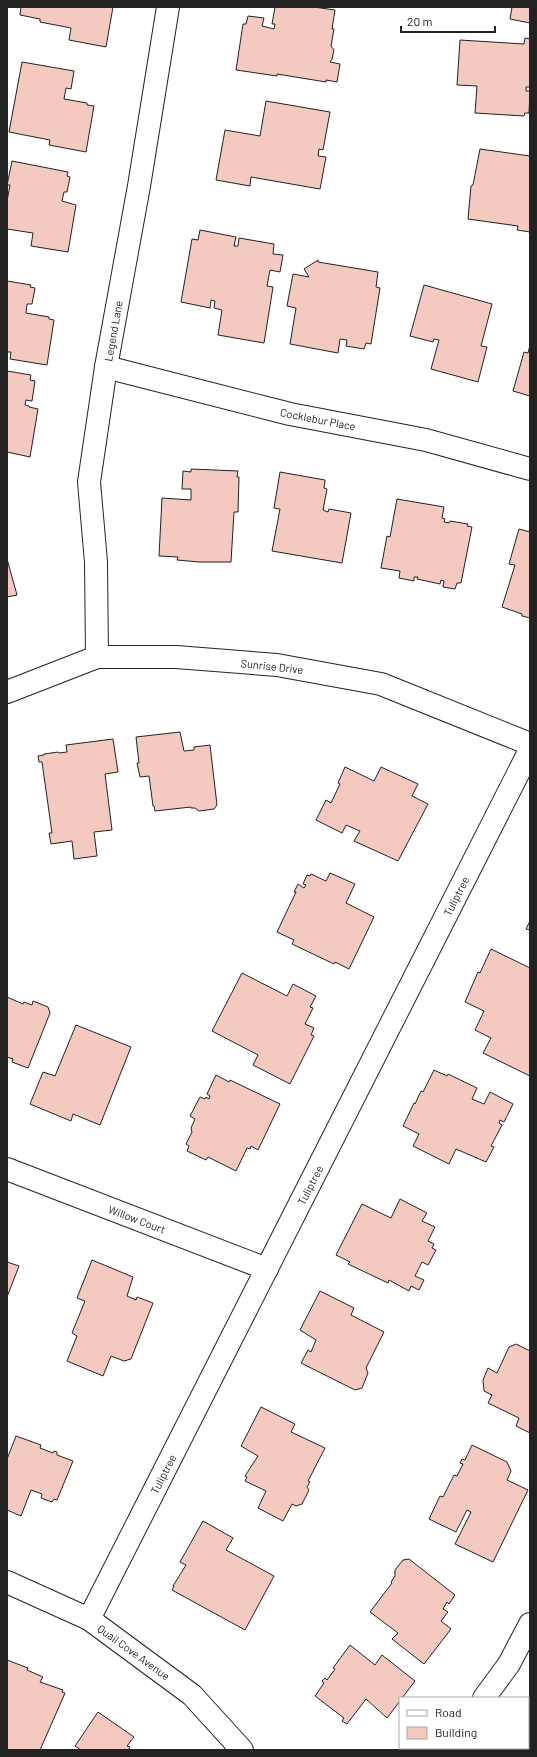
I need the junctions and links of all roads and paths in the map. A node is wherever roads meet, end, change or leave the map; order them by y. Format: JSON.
{"nodes":[{"id":1,"x":168,"y":7,"type":"edge"},
{"id":2,"x":106,"y":367,"type":"junction"},
{"id":3,"x":530,"y":469,"type":"edge"},
{"id":4,"x":97,"y":657,"type":"junction"},
{"id":5,"x":7,"y":692,"type":"edge"},
{"id":6,"x":530,"y":744,"type":"edge"},
{"id":7,"x":530,"y":750,"type":"edge"},
{"id":8,"x":7,"y":1169,"type":"edge"},
{"id":9,"x":268,"y":1269,"type":"junction"},
{"id":10,"x":7,"y":1582,"type":"edge"},
{"id":11,"x":89,"y":1619,"type":"junction"},
{"id":12,"x":530,"y":1624,"type":"edge"},
{"id":13,"x":485,"y":1697,"type":"edge"},
{"id":14,"x":242,"y":1750,"type":"edge"}],
"edges":[{"from":1,"to":2,"type":"street","name":"Legend Lane"},
{"from":2,"to":3,"type":"street","name":"Cocklebur Place"},
{"from":2,"to":4,"type":"street","name":"Legend Lane"},
{"from":4,"to":5,"type":"street","name":"Sunrise Drive"},
{"from":4,"to":6,"type":"street","name":"Sunrise Drive"},
{"from":7,"to":9,"type":"street","name":"Tuliptree"},
{"from":8,"to":9,"type":"street","name":"Willow Court"},
{"from":9,"to":11,"type":"street","name":"Tuliptree"},
{"from":10,"to":11,"type":"street","name":"Quail Cove Avenue"},
{"from":11,"to":14,"type":"street","name":"Quail Cove Avenue"},
{"from":12,"to":13,"type":"street"}]}
